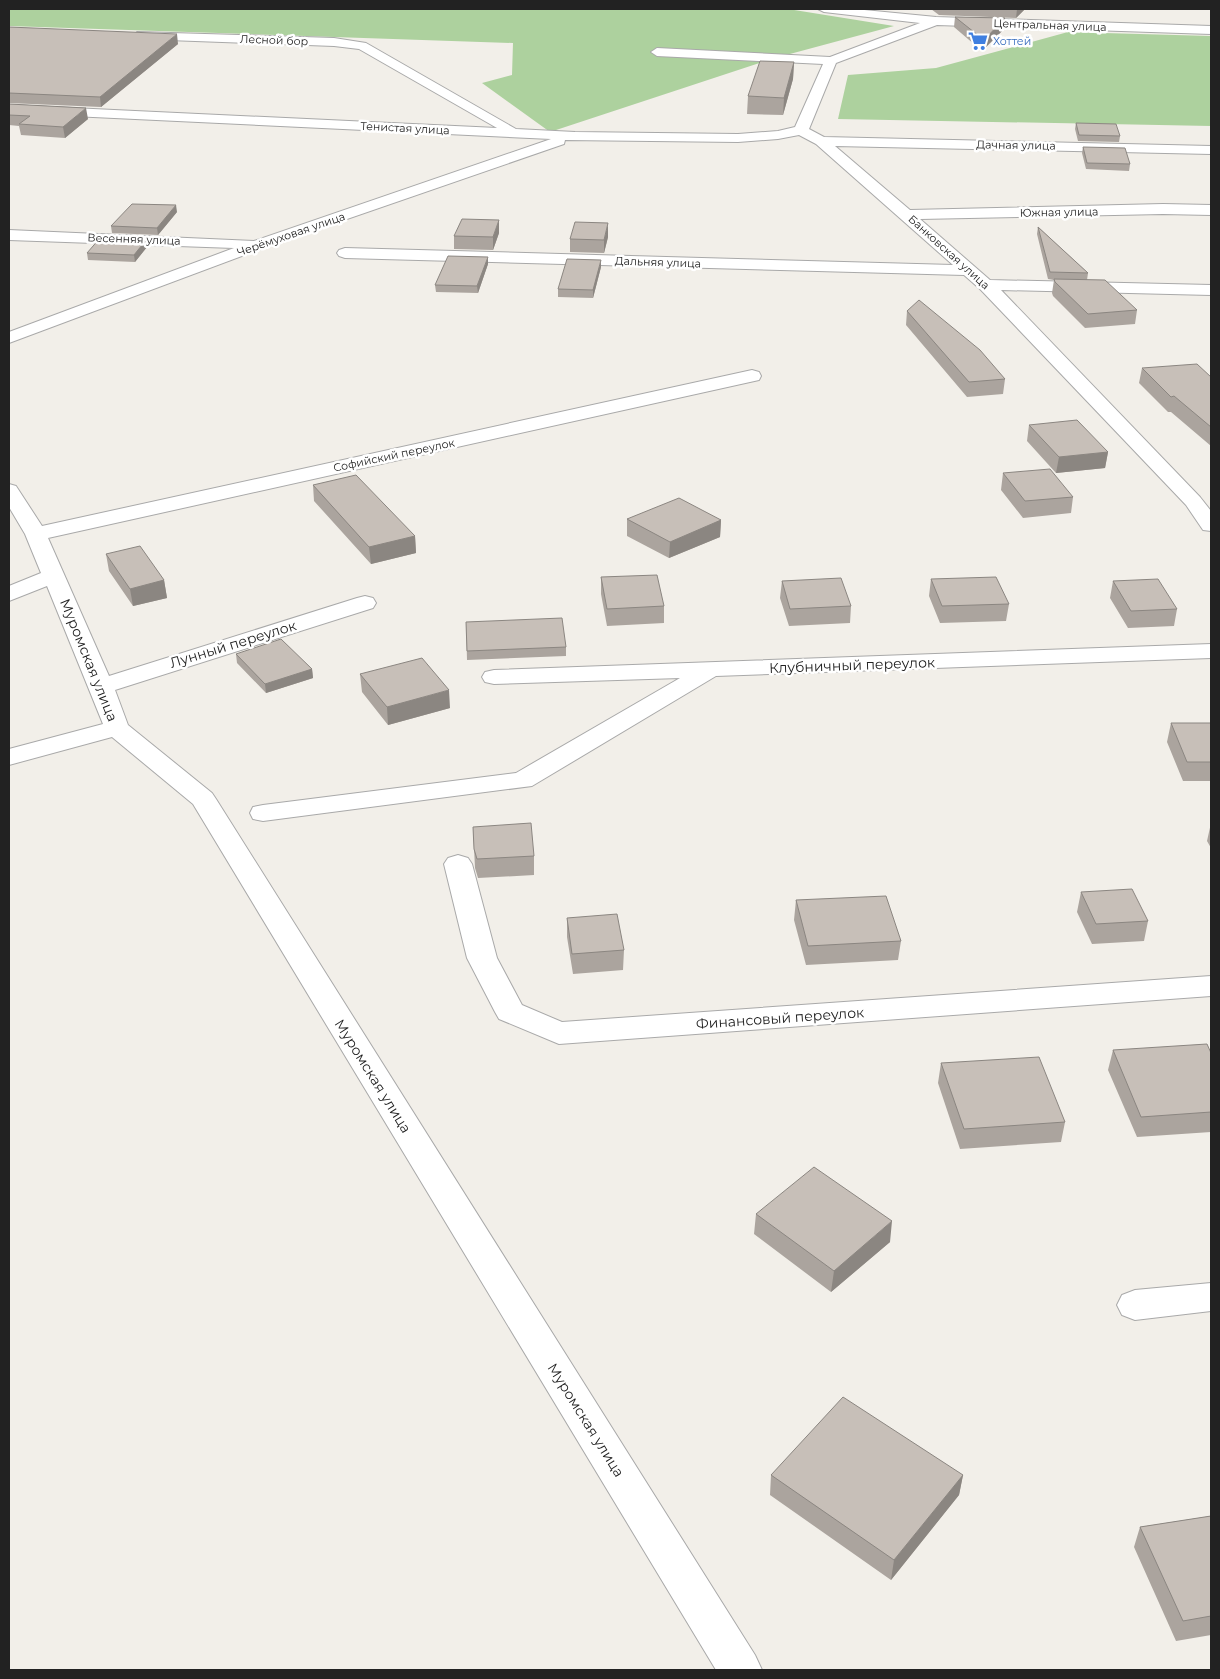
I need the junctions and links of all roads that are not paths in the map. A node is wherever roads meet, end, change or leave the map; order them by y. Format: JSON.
{"nodes":[{"id":1,"x":827,"y":9,"type":"edge"},
{"id":2,"x":1023,"y":13,"type":"dead end"},
{"id":3,"x":936,"y":21,"type":"junction"},
{"id":4,"x":1044,"y":25,"type":"junction"},
{"id":5,"x":1211,"y":30,"type":"edge"},
{"id":6,"x":127,"y":35,"type":"edge"},
{"id":7,"x":657,"y":52,"type":"dead end"},
{"id":8,"x":831,"y":61,"type":"junction"},
{"id":9,"x":9,"y":109,"type":"edge"},
{"id":10,"x":802,"y":130,"type":"junction"},
{"id":11,"x":516,"y":134,"type":"junction"},
{"id":12,"x":575,"y":136,"type":"junction"},
{"id":13,"x":821,"y":141,"type":"junction"},
{"id":14,"x":1211,"y":150,"type":"edge"},
{"id":15,"x":1211,"y":210,"type":"edge"},
{"id":16,"x":907,"y":215,"type":"junction"},
{"id":17,"x":9,"y":235,"type":"edge"},
{"id":18,"x":260,"y":244,"type":"junction"},
{"id":19,"x":346,"y":253,"type":"dead end"},
{"id":20,"x":970,"y":270,"type":"junction"},
{"id":21,"x":986,"y":285,"type":"junction"},
{"id":22,"x":1211,"y":290,"type":"edge"},
{"id":23,"x":9,"y":338,"type":"edge"},
{"id":24,"x":752,"y":376,"type":"dead end"},
{"id":25,"x":9,"y":490,"type":"edge"},
{"id":26,"x":1211,"y":525,"type":"edge"},
{"id":27,"x":36,"y":534,"type":"junction"},
{"id":28,"x":53,"y":576,"type":"junction"},
{"id":29,"x":9,"y":594,"type":"edge"},
{"id":30,"x":365,"y":603,"type":"dead end"},
{"id":31,"x":1211,"y":651,"type":"edge"},
{"id":32,"x":710,"y":670,"type":"junction"},
{"id":33,"x":494,"y":677,"type":"dead end"},
{"id":34,"x":101,"y":686,"type":"junction"},
{"id":35,"x":117,"y":728,"type":"junction"},
{"id":36,"x":9,"y":757,"type":"edge"},
{"id":37,"x":263,"y":813,"type":"dead end"},
{"id":38,"x":458,"y":864,"type":"dead end"},
{"id":39,"x":1211,"y":986,"type":"edge"},
{"id":40,"x":1211,"y":1297,"type":"edge"},
{"id":41,"x":1135,"y":1305,"type":"dead end"},
{"id":42,"x":740,"y":1670,"type":"edge"}],
"edges":[{"from":1,"to":3,"type":"street","name":"Центральная улица"},
{"from":2,"to":4,"type":"street"},
{"from":3,"to":4,"type":"street","name":"Центральная улица"},
{"from":3,"to":8,"type":"street"},
{"from":4,"to":5,"type":"street","name":"Центральная улица"},
{"from":6,"to":11,"type":"street","name":"Лесной бор"},
{"from":7,"to":8,"type":"street"},
{"from":8,"to":10,"type":"street"},
{"from":9,"to":11,"type":"street","name":"Тенистая улица"},
{"from":10,"to":12,"type":"street","name":"Тенистая улица"},
{"from":10,"to":13,"type":"street","name":"Банковская улица"},
{"from":11,"to":12,"type":"street","name":"Тенистая улица"},
{"from":12,"to":18,"type":"street","name":"Черёмуховая улица"},
{"from":13,"to":14,"type":"street","name":"Дачная улица"},
{"from":13,"to":16,"type":"street","name":"Банковская улица"},
{"from":15,"to":16,"type":"street","name":"Южная улица"},
{"from":16,"to":20,"type":"street","name":"Банковская улица"},
{"from":17,"to":18,"type":"street","name":"Весенняя улица"},
{"from":18,"to":23,"type":"street","name":"Черёмуховая улица"},
{"from":19,"to":20,"type":"street","name":"Дальняя улица"},
{"from":20,"to":21,"type":"street","name":"Банковская улица"},
{"from":21,"to":22,"type":"street"},
{"from":21,"to":26,"type":"street","name":"Банковская улица"},
{"from":24,"to":27,"type":"street","name":"Софийский переулок"},
{"from":25,"to":27,"type":"street","name":"Муромская улица"},
{"from":27,"to":28,"type":"street","name":"Муромская улица"},
{"from":28,"to":29,"type":"street"},
{"from":28,"to":34,"type":"street","name":"Муромская улица"},
{"from":30,"to":34,"type":"street","name":"Лунный переулок"},
{"from":31,"to":32,"type":"street","name":"Клубничный переулок"},
{"from":32,"to":33,"type":"street","name":"Клубничный переулок"},
{"from":32,"to":37,"type":"street"},
{"from":34,"to":35,"type":"street","name":"Муромская улица"},
{"from":35,"to":36,"type":"street"},
{"from":35,"to":42,"type":"street","name":"Муромская улица"},
{"from":38,"to":39,"type":"street","name":"Финансовый переулок"},
{"from":40,"to":41,"type":"street"}]}
